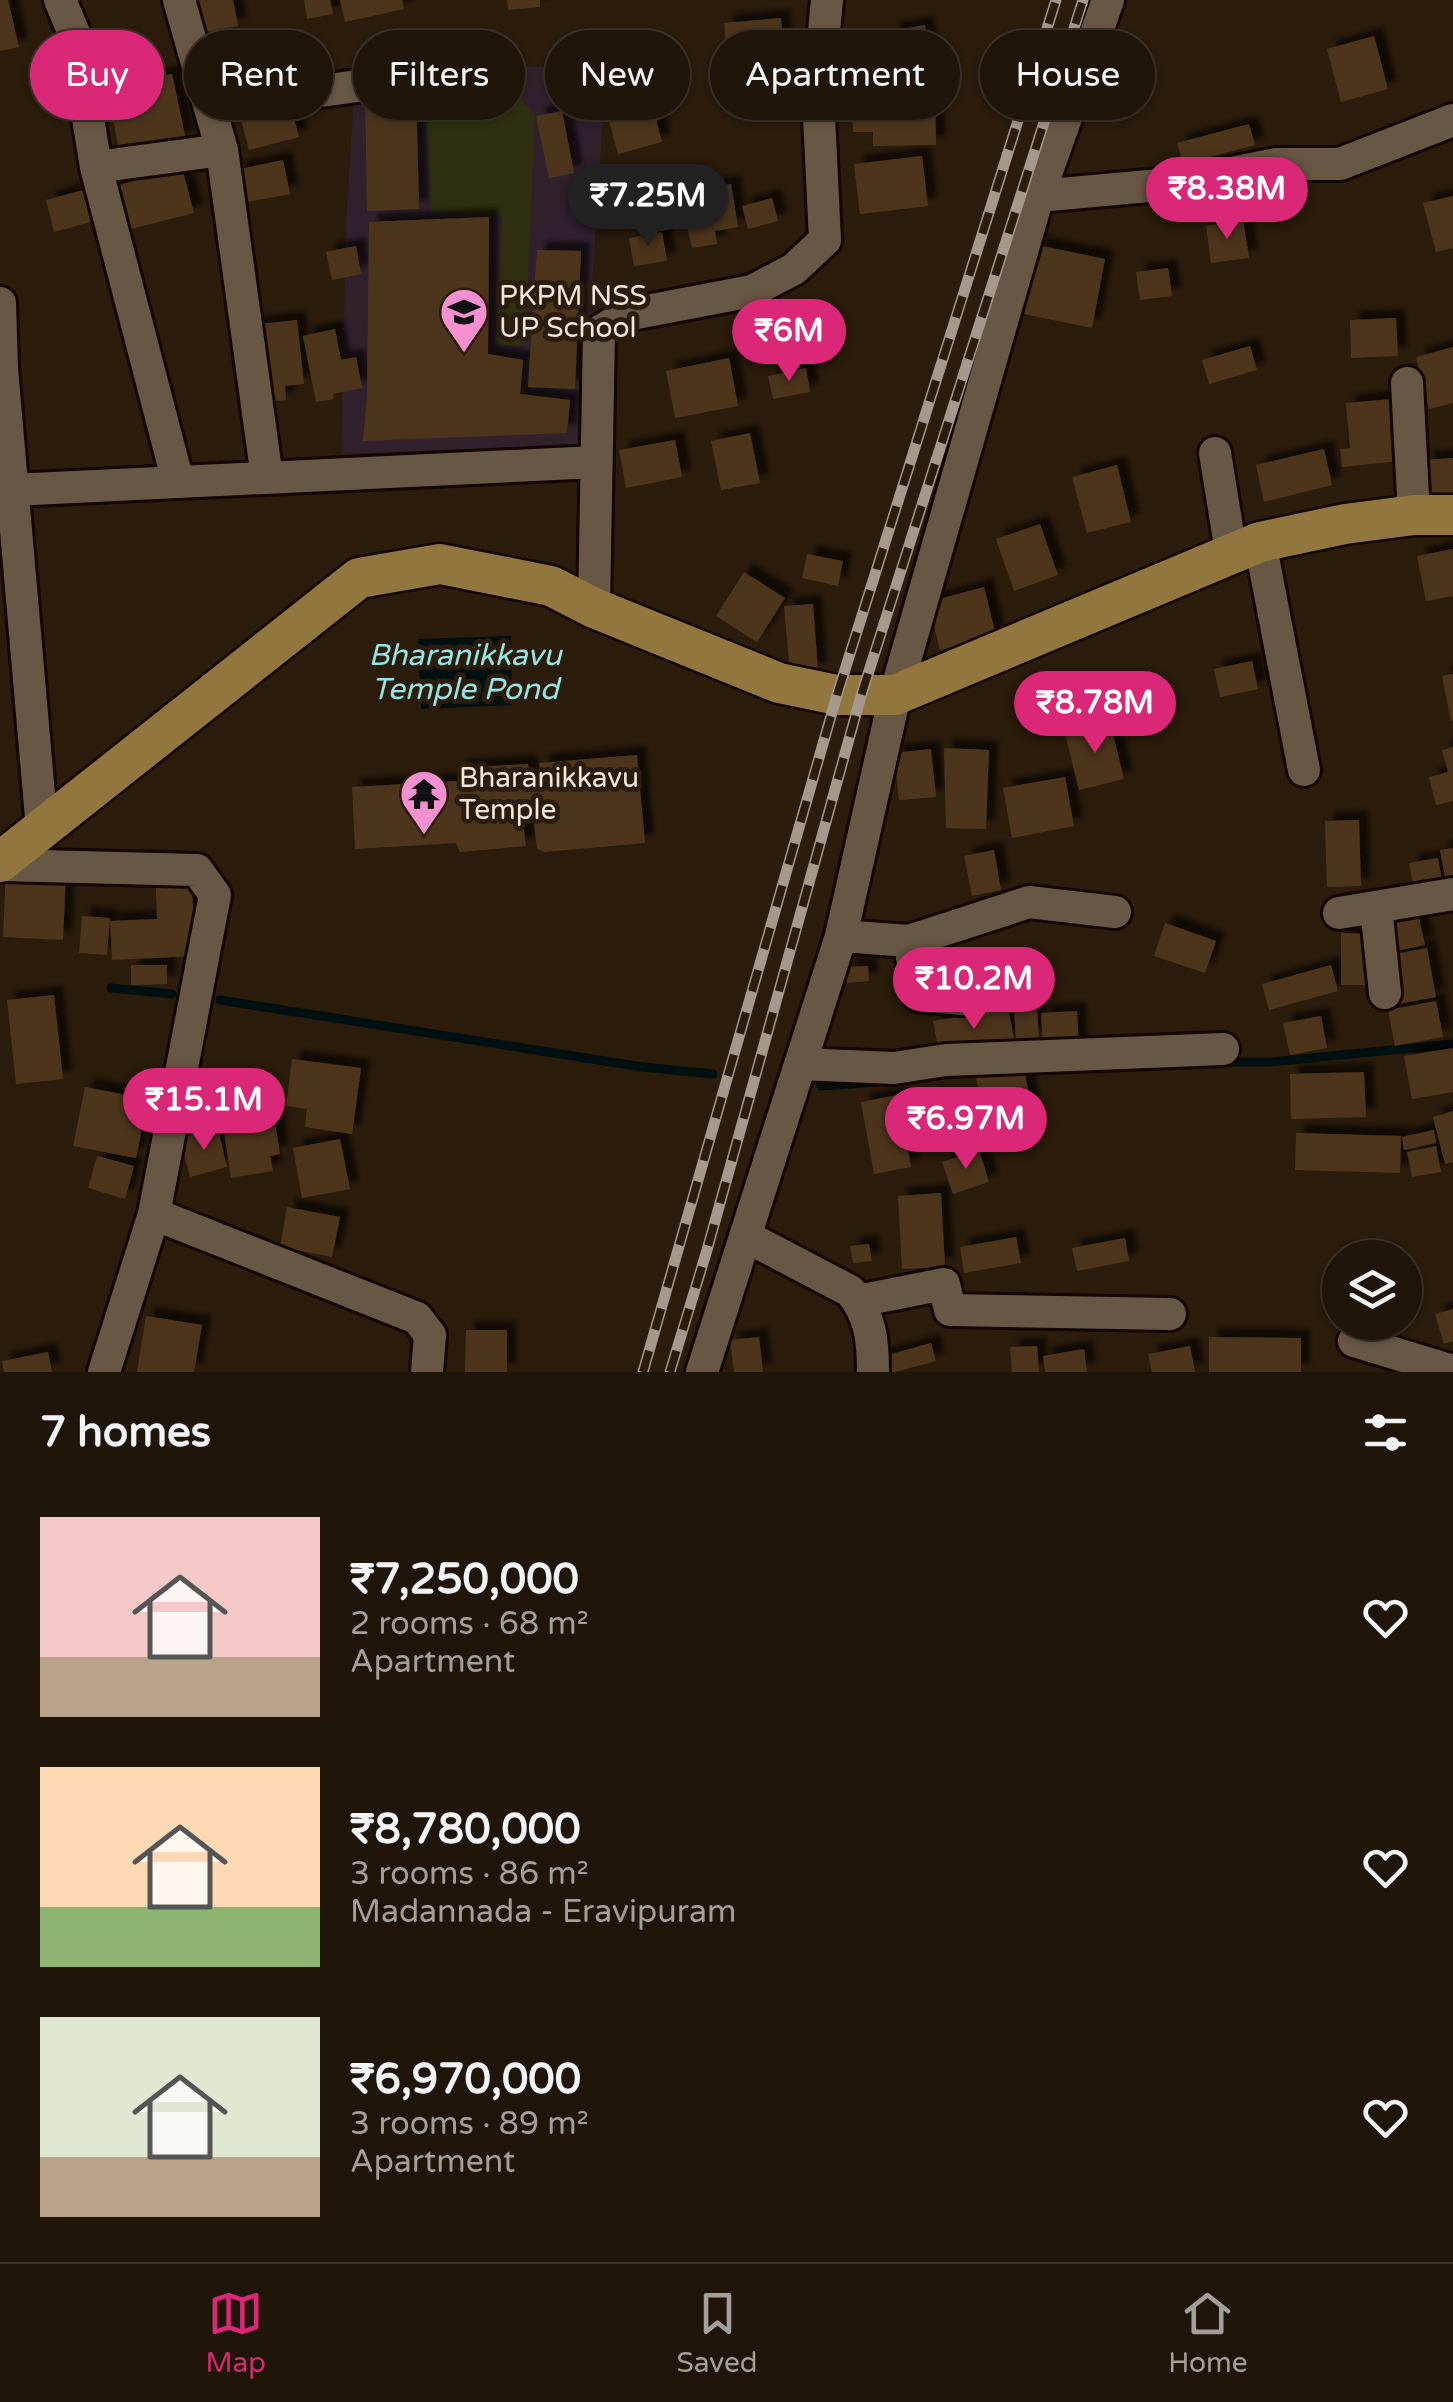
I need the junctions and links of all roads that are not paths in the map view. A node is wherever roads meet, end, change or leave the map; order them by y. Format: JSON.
{"nodes":[{"id":1,"x":60,"y":0,"type":"edge"},
{"id":2,"x":179,"y":0,"type":"edge"},
{"id":3,"x":826,"y":0,"type":"edge"},
{"id":4,"x":1108,"y":0,"type":"edge"},
{"id":5,"x":188,"y":30,"type":"edge"},
{"id":6,"x":214,"y":120,"type":"edge"},
{"id":7,"x":1453,"y":120,"type":"edge"},
{"id":8,"x":222,"y":150,"type":"junction"},
{"id":9,"x":96,"y":167,"type":"junction"},
{"id":10,"x":1038,"y":196,"type":"junction"},
{"id":11,"x":0,"y":302,"type":"edge"},
{"id":12,"x":0,"y":312,"type":"edge"},
{"id":13,"x":1407,"y":384,"type":"dead end"},
{"id":14,"x":1215,"y":453,"type":"dead end"},
{"id":15,"x":596,"y":462,"type":"junction"},
{"id":16,"x":267,"y":478,"type":"junction"},
{"id":17,"x":178,"y":482,"type":"junction"},
{"id":18,"x":12,"y":490,"type":"junction"},
{"id":19,"x":1433,"y":515,"type":"edge"},
{"id":20,"x":1246,"y":547,"type":"junction"},
{"id":21,"x":10,"y":589,"type":"edge"},
{"id":22,"x":594,"y":608,"type":"junction"},
{"id":23,"x":895,"y":695,"type":"junction"},
{"id":24,"x":1304,"y":770,"type":"dead end"},
{"id":25,"x":42,"y":829,"type":"junction"},
{"id":26,"x":0,"y":863,"type":"edge"},
{"id":27,"x":1453,"y":894,"type":"edge"},
{"id":28,"x":1376,"y":907,"type":"junction"},
{"id":29,"x":1115,"y":912,"type":"dead end"},
{"id":30,"x":1339,"y":913,"type":"dead end"},
{"id":31,"x":841,"y":936,"type":"junction"},
{"id":32,"x":910,"y":940,"type":"junction"},
{"id":33,"x":1385,"y":993,"type":"dead end"},
{"id":34,"x":962,"y":999,"type":"dead end"},
{"id":35,"x":1223,"y":1049,"type":"dead end"},
{"id":36,"x":800,"y":1064,"type":"junction"},
{"id":37,"x":154,"y":1214,"type":"junction"},
{"id":38,"x":745,"y":1236,"type":"junction"},
{"id":39,"x":858,"y":1301,"type":"junction"},
{"id":40,"x":1170,"y":1314,"type":"dead end"},
{"id":41,"x":1354,"y":1340,"type":"dead end"},
{"id":42,"x":1453,"y":1370,"type":"edge"},
{"id":43,"x":104,"y":1372,"type":"edge"},
{"id":44,"x":426,"y":1372,"type":"edge"},
{"id":45,"x":702,"y":1372,"type":"edge"},
{"id":46,"x":873,"y":1372,"type":"edge"}],
"edges":[{"from":1,"to":9,"type":"street"},
{"from":2,"to":5,"type":"street"},
{"from":3,"to":15,"type":"street"},
{"from":4,"to":10,"type":"street"},
{"from":6,"to":8,"type":"street"},
{"from":7,"to":10,"type":"street"},
{"from":8,"to":9,"type":"street"},
{"from":8,"to":16,"type":"street"},
{"from":9,"to":17,"type":"street"},
{"from":10,"to":23,"type":"street"},
{"from":11,"to":12,"type":"street"},
{"from":12,"to":18,"type":"street"},
{"from":13,"to":19,"type":"street"},
{"from":14,"to":20,"type":"street"},
{"from":15,"to":16,"type":"street"},
{"from":15,"to":22,"type":"street"},
{"from":16,"to":17,"type":"street"},
{"from":17,"to":18,"type":"street"},
{"from":18,"to":21,"type":"street"},
{"from":19,"to":20,"type":"main road"},
{"from":20,"to":23,"type":"main road"},
{"from":20,"to":24,"type":"street"},
{"from":21,"to":25,"type":"street"},
{"from":22,"to":23,"type":"main road"},
{"from":22,"to":25,"type":"main road"},
{"from":23,"to":31,"type":"street"},
{"from":25,"to":26,"type":"main road"},
{"from":26,"to":37,"type":"street"},
{"from":27,"to":28,"type":"street"},
{"from":28,"to":30,"type":"street"},
{"from":28,"to":33,"type":"street"},
{"from":29,"to":32,"type":"street"},
{"from":31,"to":32,"type":"street"},
{"from":31,"to":36,"type":"street"},
{"from":32,"to":34,"type":"street"},
{"from":35,"to":36,"type":"street"},
{"from":36,"to":38,"type":"street"},
{"from":37,"to":43,"type":"street"},
{"from":37,"to":44,"type":"street"},
{"from":38,"to":39,"type":"street"},
{"from":38,"to":45,"type":"street"},
{"from":39,"to":40,"type":"street"},
{"from":39,"to":46,"type":"street"},
{"from":41,"to":42,"type":"street"}]}
